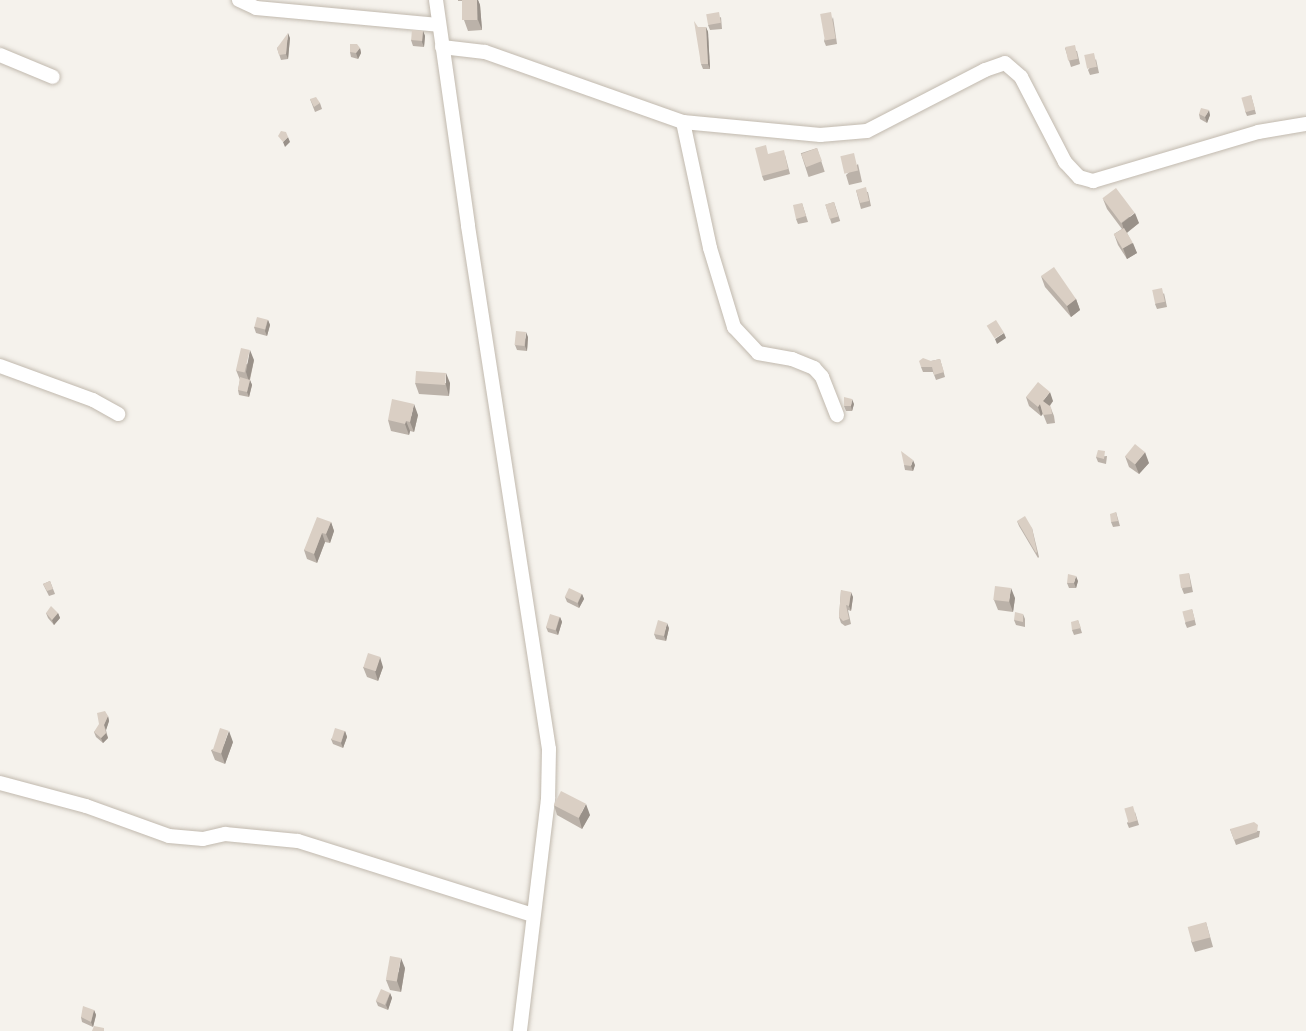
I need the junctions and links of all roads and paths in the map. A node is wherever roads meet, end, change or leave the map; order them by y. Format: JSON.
{"nodes":[{"id":1,"x":239,"y":0,"type":"edge"},
{"id":2,"x":436,"y":0,"type":"edge"},
{"id":3,"x":438,"y":25,"type":"junction"},
{"id":4,"x":442,"y":47,"type":"junction"},
{"id":5,"x":0,"y":55,"type":"edge"},
{"id":6,"x":53,"y":77,"type":"dead end"},
{"id":7,"x":684,"y":122,"type":"junction"},
{"id":8,"x":1306,"y":124,"type":"edge"},
{"id":9,"x":0,"y":366,"type":"edge"},
{"id":10,"x":118,"y":414,"type":"dead end"},
{"id":11,"x":837,"y":415,"type":"dead end"},
{"id":12,"x":0,"y":783,"type":"edge"},
{"id":13,"x":532,"y":915,"type":"junction"},
{"id":14,"x":520,"y":1031,"type":"edge"}],
"edges":[{"from":1,"to":3,"type":"street"},
{"from":2,"to":3,"type":"street"},
{"from":3,"to":4,"type":"street"},
{"from":4,"to":7,"type":"street"},
{"from":4,"to":13,"type":"street"},
{"from":5,"to":6,"type":"street"},
{"from":7,"to":8,"type":"street"},
{"from":7,"to":11,"type":"street"},
{"from":9,"to":10,"type":"street"},
{"from":12,"to":13,"type":"street"},
{"from":13,"to":14,"type":"street"}]}
